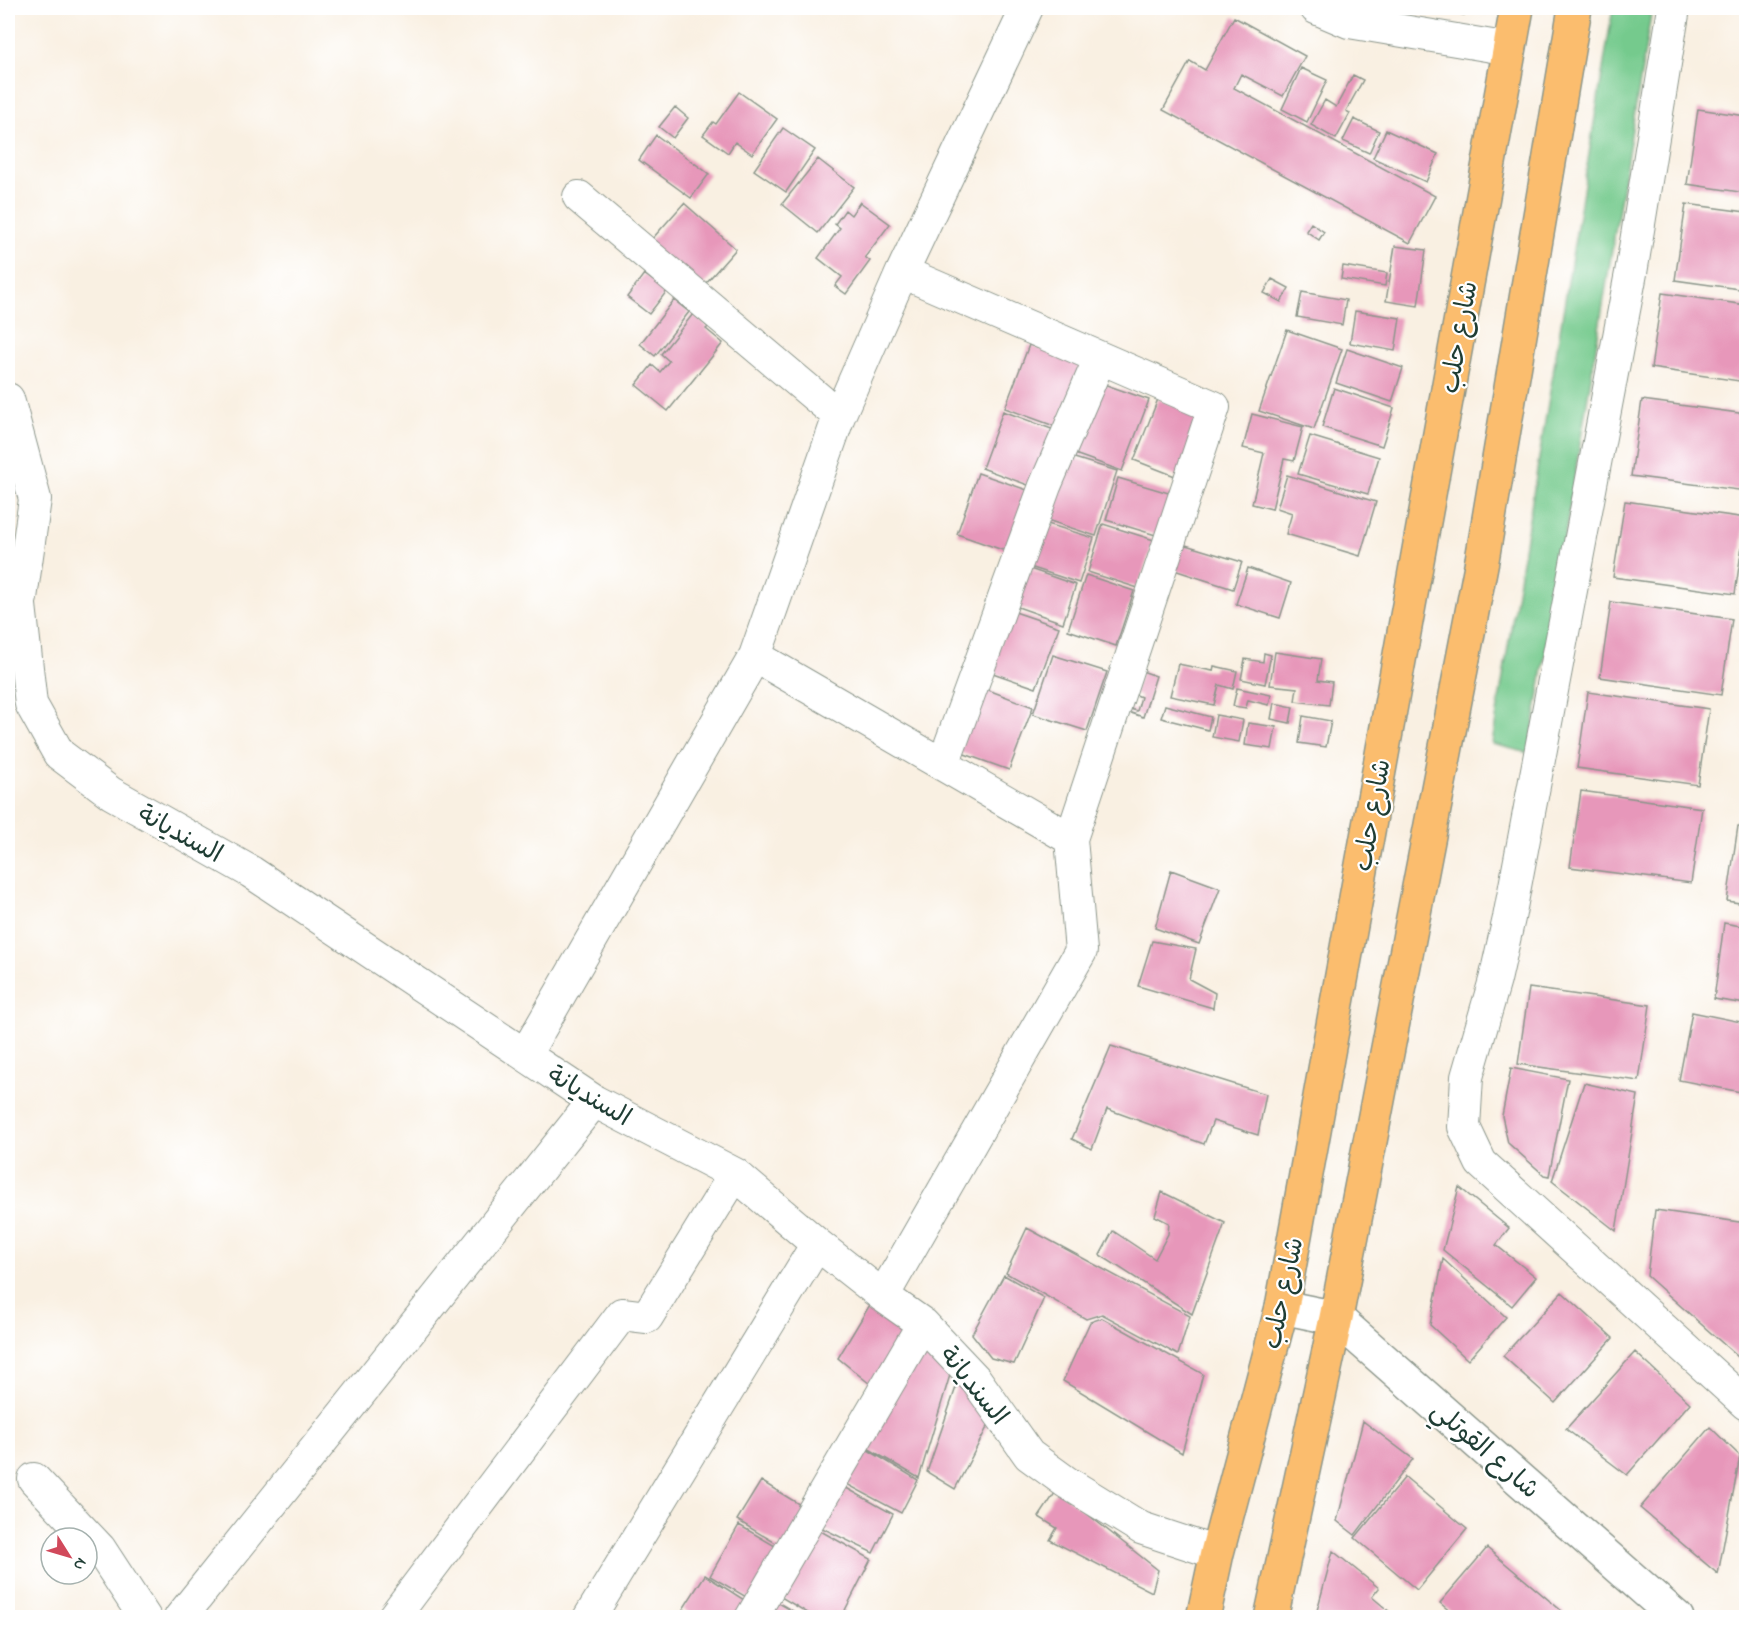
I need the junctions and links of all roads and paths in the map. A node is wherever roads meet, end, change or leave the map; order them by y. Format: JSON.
{"nodes":[{"id":1,"x":1027,"y":8,"type":"edge"},
{"id":2,"x":1316,"y":8,"type":"edge"},
{"id":3,"x":1517,"y":8,"type":"edge"},
{"id":4,"x":1575,"y":8,"type":"edge"},
{"id":5,"x":1674,"y":8,"type":"edge"},
{"id":6,"x":1510,"y":49,"type":"junction"},
{"id":7,"x":579,"y":197,"type":"dead end"},
{"id":8,"x":902,"y":272,"type":"junction"},
{"id":9,"x":1100,"y":358,"type":"junction"},
{"id":10,"x":8,"y":399,"type":"edge"},
{"id":11,"x":839,"y":416,"type":"junction"},
{"id":12,"x":8,"y":566,"type":"edge"},
{"id":13,"x":20,"y":605,"type":"junction"},
{"id":14,"x":755,"y":656,"type":"junction"},
{"id":15,"x":19,"y":696,"type":"edge"},
{"id":16,"x":944,"y":765,"type":"junction"},
{"id":17,"x":1071,"y":839,"type":"junction"},
{"id":18,"x":525,"y":1055,"type":"junction"},
{"id":19,"x":594,"y":1101,"type":"junction"},
{"id":20,"x":735,"y":1174,"type":"junction"},
{"id":21,"x":817,"y":1244,"type":"junction"},
{"id":22,"x":883,"y":1296,"type":"junction"},
{"id":23,"x":1282,"y":1307,"type":"junction"},
{"id":24,"x":1336,"y":1318,"type":"junction"},
{"id":25,"x":924,"y":1324,"type":"junction"},
{"id":26,"x":1746,"y":1404,"type":"edge"},
{"id":27,"x":34,"y":1479,"type":"dead end"},
{"id":28,"x":1217,"y":1552,"type":"junction"},
{"id":29,"x":144,"y":1617,"type":"edge"},
{"id":30,"x":180,"y":1617,"type":"edge"},
{"id":31,"x":393,"y":1617,"type":"edge"},
{"id":32,"x":589,"y":1617,"type":"edge"},
{"id":33,"x":751,"y":1617,"type":"edge"},
{"id":34,"x":1203,"y":1617,"type":"edge"},
{"id":35,"x":1271,"y":1617,"type":"edge"},
{"id":36,"x":1677,"y":1617,"type":"edge"}],
"edges":[{"from":1,"to":8,"type":"street"},
{"from":2,"to":6,"type":"street"},
{"from":3,"to":6,"type":"main road","name":"شارع حلب"},
{"from":4,"to":24,"type":"main road"},
{"from":5,"to":26,"type":"street"},
{"from":6,"to":23,"type":"main road","name":"شارع حلب"},
{"from":7,"to":11,"type":"street"},
{"from":8,"to":9,"type":"street"},
{"from":8,"to":11,"type":"street"},
{"from":9,"to":16,"type":"street"},
{"from":9,"to":17,"type":"street"},
{"from":10,"to":13,"type":"street"},
{"from":11,"to":14,"type":"street"},
{"from":12,"to":13,"type":"street"},
{"from":13,"to":15,"type":"street","name":"السنديانة"},
{"from":14,"to":16,"type":"street"},
{"from":14,"to":18,"type":"street"},
{"from":15,"to":18,"type":"street","name":"السنديانة"},
{"from":16,"to":17,"type":"street"},
{"from":17,"to":22,"type":"street"},
{"from":18,"to":19,"type":"street","name":"السنديانة"},
{"from":19,"to":20,"type":"street","name":"السنديانة"},
{"from":19,"to":30,"type":"street"},
{"from":20,"to":21,"type":"street","name":"السنديانة"},
{"from":20,"to":31,"type":"street"},
{"from":21,"to":22,"type":"street","name":"السنديانة"},
{"from":21,"to":32,"type":"street"},
{"from":22,"to":25,"type":"street","name":"السنديانة"},
{"from":23,"to":24,"type":"street","name":"شارع القوتلي"},
{"from":23,"to":28,"type":"main road","name":"شارع حلب"},
{"from":24,"to":35,"type":"main road"},
{"from":24,"to":36,"type":"street","name":"شارع القوتلي"},
{"from":25,"to":28,"type":"street","name":"السنديانة"},
{"from":25,"to":33,"type":"street"},
{"from":27,"to":29,"type":"street"},
{"from":28,"to":34,"type":"main road","name":"شارع حلب"}]}
